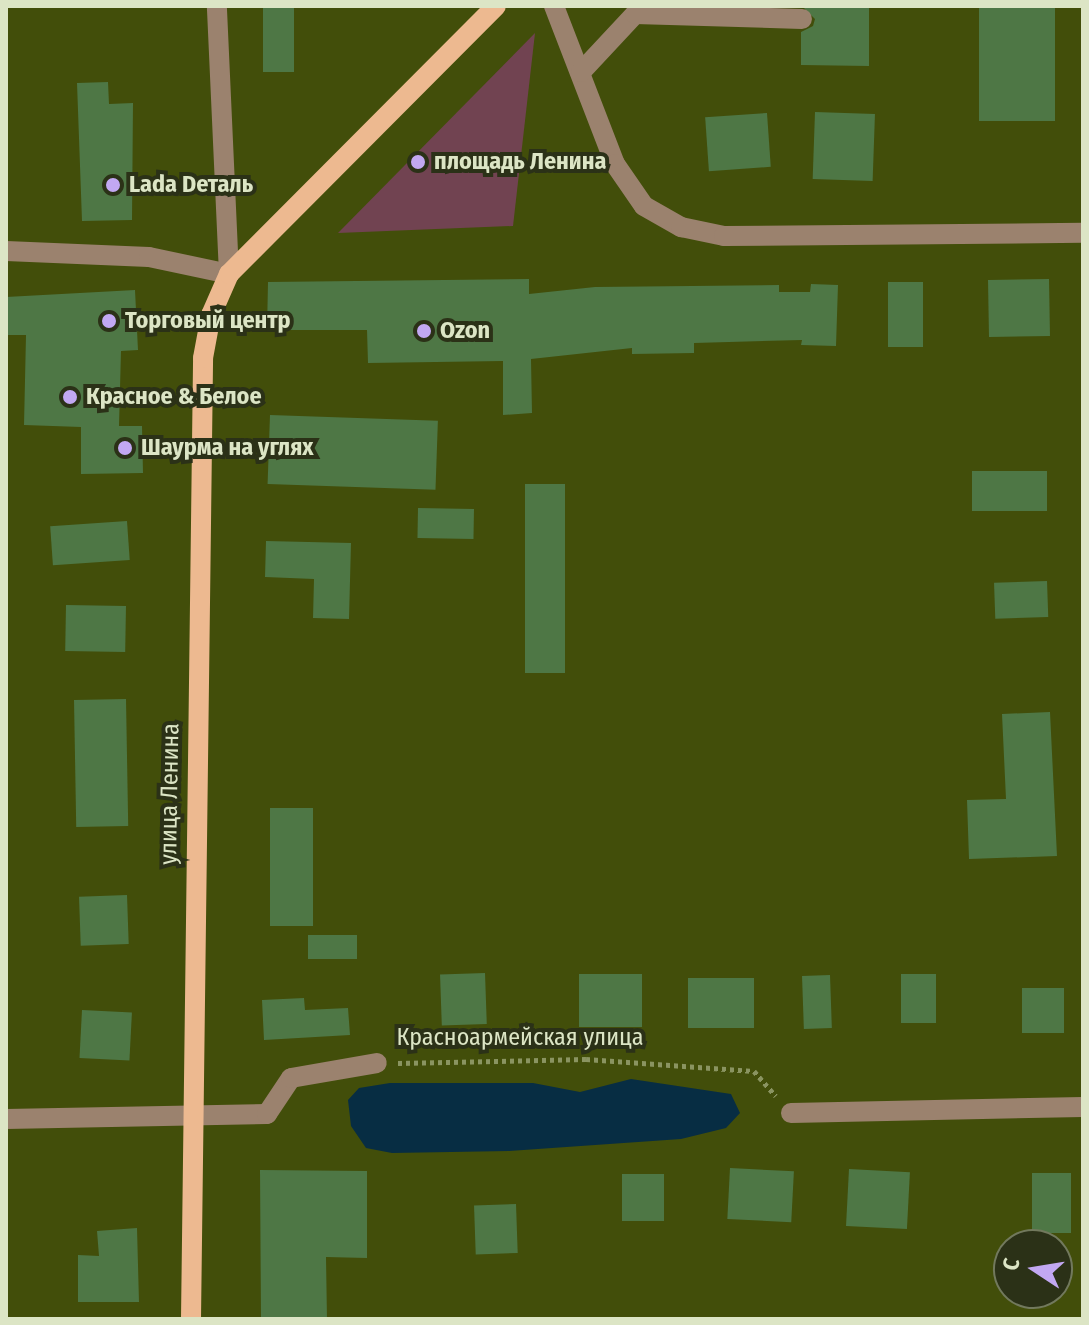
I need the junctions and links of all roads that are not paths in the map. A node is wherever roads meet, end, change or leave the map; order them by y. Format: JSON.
{"nodes":[{"id":1,"x":217,"y":6,"type":"edge"},
{"id":2,"x":496,"y":6,"type":"edge"},
{"id":3,"x":554,"y":6,"type":"edge"},
{"id":4,"x":635,"y":10,"type":"edge"},
{"id":5,"x":802,"y":19,"type":"dead end"},
{"id":6,"x":581,"y":72,"type":"junction"},
{"id":7,"x":1083,"y":233,"type":"edge"},
{"id":8,"x":6,"y":251,"type":"edge"},
{"id":9,"x":229,"y":274,"type":"junction"},
{"id":10,"x":377,"y":1063,"type":"road end"},
{"id":11,"x":1083,"y":1107,"type":"edge"},
{"id":12,"x":791,"y":1113,"type":"road end"},
{"id":13,"x":6,"y":1119,"type":"edge"},
{"id":14,"x":192,"y":1119,"type":"junction"},
{"id":15,"x":191,"y":1319,"type":"edge"}],
"edges":[{"from":1,"to":9,"type":"street"},
{"from":2,"to":9,"type":"main road"},
{"from":3,"to":6,"type":"street"},
{"from":4,"to":5,"type":"street"},
{"from":4,"to":6,"type":"street"},
{"from":6,"to":7,"type":"street"},
{"from":8,"to":9,"type":"street"},
{"from":9,"to":14,"type":"main road","name":"улица Ленина"},
{"from":10,"to":14,"type":"street","name":"Красноармейская улица"},
{"from":11,"to":12,"type":"street"},
{"from":13,"to":14,"type":"street","name":"Красноармейская улица"},
{"from":14,"to":15,"type":"main road","name":"улица Ленина"}]}
